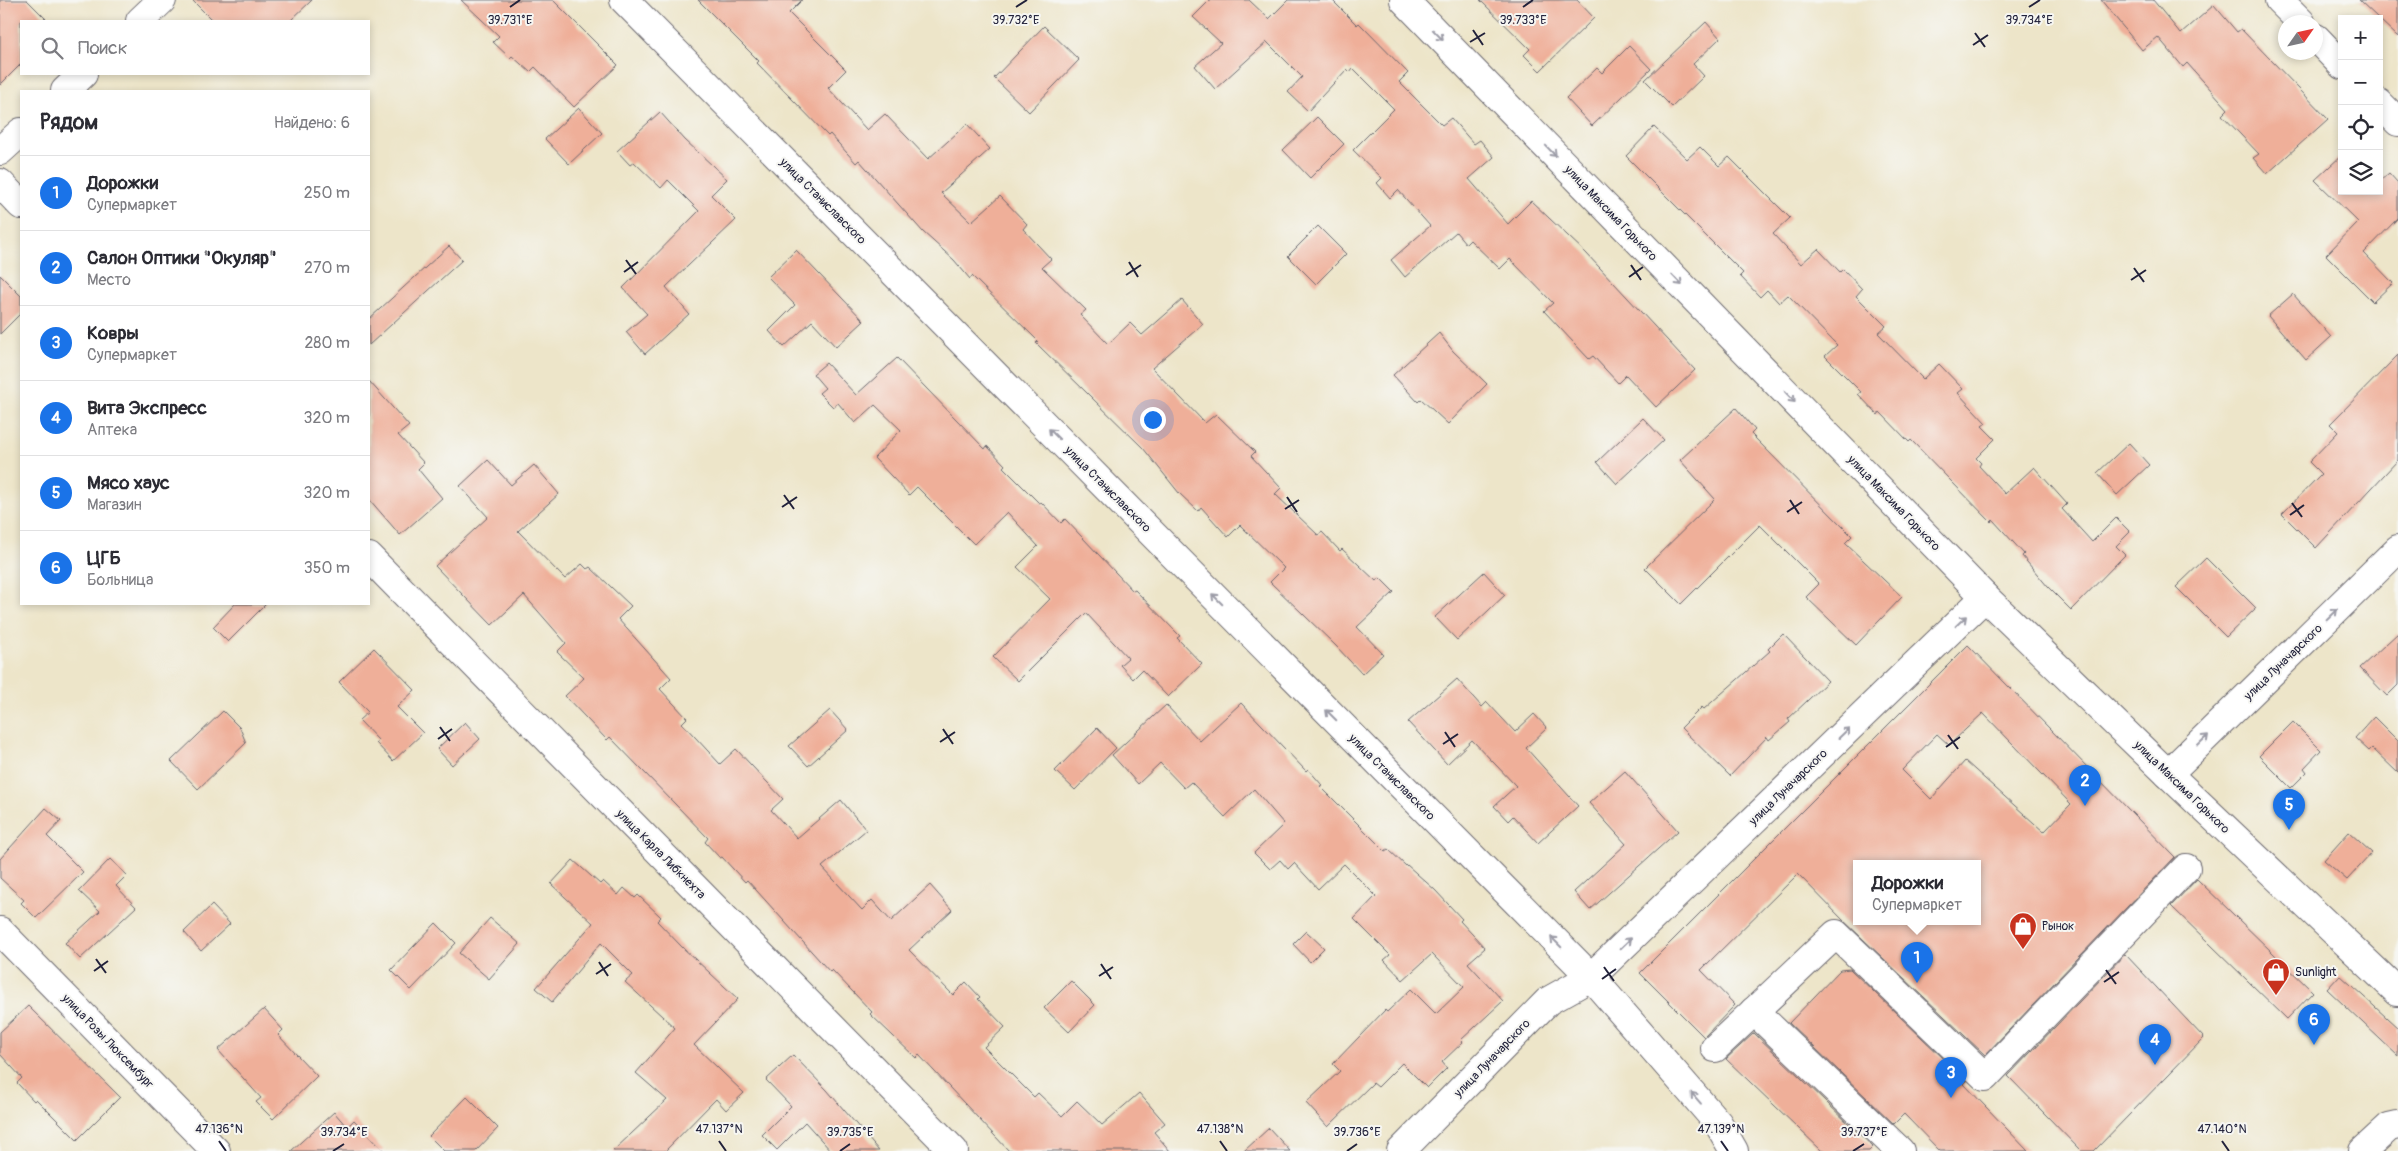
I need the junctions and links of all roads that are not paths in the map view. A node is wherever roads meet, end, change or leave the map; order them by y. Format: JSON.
{"nodes":[{"id":1,"x":162,"y":0,"type":"edge"},
{"id":2,"x":624,"y":0,"type":"edge"},
{"id":3,"x":1404,"y":0,"type":"edge"},
{"id":4,"x":2279,"y":0,"type":"edge"},
{"id":5,"x":2294,"y":15,"type":"edge"},
{"id":6,"x":141,"y":20,"type":"edge"},
{"id":7,"x":2323,"y":45,"type":"edge"},
{"id":8,"x":2338,"y":61,"type":"edge"},
{"id":9,"x":82,"y":75,"type":"edge"},
{"id":10,"x":66,"y":90,"type":"edge"},
{"id":11,"x":2381,"y":105,"type":"edge"},
{"id":12,"x":2398,"y":122,"type":"edge"},
{"id":13,"x":20,"y":133,"type":"edge"},
{"id":14,"x":0,"y":152,"type":"edge"},
{"id":15,"x":0,"y":183,"type":"edge"},
{"id":16,"x":20,"y":204,"type":"edge"},
{"id":17,"x":2398,"y":549,"type":"edge"},
{"id":18,"x":370,"y":558,"type":"edge"},
{"id":19,"x":1985,"y":597,"type":"junction"},
{"id":20,"x":2168,"y":774,"type":"junction"},
{"id":21,"x":2186,"y":868,"type":"dead end"},
{"id":22,"x":0,"y":931,"type":"edge"},
{"id":23,"x":1591,"y":977,"type":"junction"},
{"id":24,"x":2398,"y":992,"type":"edge"},
{"id":25,"x":1754,"y":1011,"type":"junction"},
{"id":26,"x":1715,"y":1048,"type":"dead end"},
{"id":27,"x":2398,"y":1125,"type":"edge"},
{"id":28,"x":216,"y":1151,"type":"edge"},
{"id":29,"x":954,"y":1151,"type":"edge"},
{"id":30,"x":1401,"y":1151,"type":"edge"},
{"id":31,"x":1734,"y":1151,"type":"edge"},
{"id":32,"x":1900,"y":1151,"type":"edge"},
{"id":33,"x":2363,"y":1151,"type":"edge"}],
"edges":[{"from":1,"to":6,"type":"street"},
{"from":23,"to":2,"type":"street","name":"улица Станиславского","one_way":true},
{"from":3,"to":19,"type":"street","name":"улица Максима Горького","one_way":true},
{"from":4,"to":5,"type":"street"},
{"from":7,"to":8,"type":"street"},
{"from":9,"to":10,"type":"street"},
{"from":11,"to":12,"type":"street"},
{"from":13,"to":14,"type":"street"},
{"from":15,"to":16,"type":"street"},
{"from":20,"to":17,"type":"street","name":"улица Луначарского","one_way":true},
{"from":18,"to":29,"type":"street","name":"улица Карла Либкнехта"},
{"from":19,"to":20,"type":"street","name":"улица Максима Горького"},
{"from":23,"to":19,"type":"street","name":"улица Луначарского","one_way":true},
{"from":20,"to":24,"type":"street","name":"улица Максима Горького"},
{"from":21,"to":25,"type":"street"},
{"from":22,"to":28,"type":"street","name":"улица Розы Люксембург"},
{"from":23,"to":30,"type":"street","name":"улица Луначарского"},
{"from":31,"to":23,"type":"street","one_way":true},
{"from":25,"to":26,"type":"street"},
{"from":25,"to":32,"type":"street"},
{"from":27,"to":33,"type":"street"}]}
